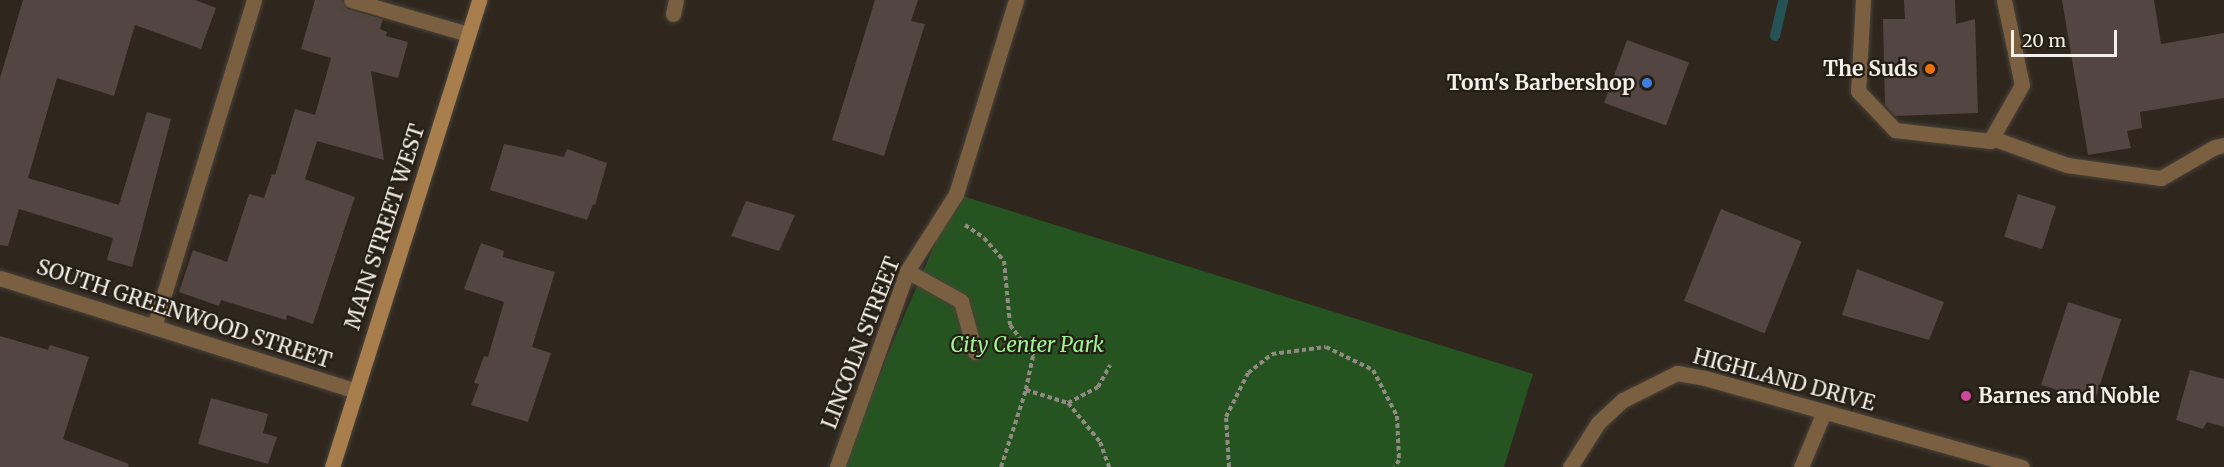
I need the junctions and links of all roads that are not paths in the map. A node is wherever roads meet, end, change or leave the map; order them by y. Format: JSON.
{"nodes":[{"id":1,"x":254,"y":0,"type":"edge"},
{"id":2,"x":351,"y":0,"type":"edge"},
{"id":3,"x":479,"y":0,"type":"edge"},
{"id":4,"x":1016,"y":0,"type":"edge"},
{"id":5,"x":1863,"y":0,"type":"edge"},
{"id":6,"x":2004,"y":0,"type":"edge"},
{"id":7,"x":468,"y":33,"type":"junction"},
{"id":8,"x":1992,"y":138,"type":"junction"},
{"id":9,"x":2224,"y":145,"type":"edge"},
{"id":10,"x":907,"y":271,"type":"junction"},
{"id":11,"x":0,"y":278,"type":"edge"},
{"id":12,"x":154,"y":327,"type":"junction"},
{"id":13,"x":975,"y":352,"type":"dead end"},
{"id":14,"x":354,"y":390,"type":"junction"},
{"id":15,"x":1824,"y":412,"type":"junction"},
{"id":16,"x":332,"y":467,"type":"edge"},
{"id":17,"x":837,"y":467,"type":"edge"},
{"id":18,"x":1570,"y":467,"type":"edge"},
{"id":19,"x":1802,"y":467,"type":"edge"},
{"id":20,"x":2022,"y":467,"type":"edge"}],
"edges":[{"from":1,"to":12,"type":"street"},
{"from":2,"to":7,"type":"street"},
{"from":3,"to":7,"type":"main road","name":"MAIN STREET WEST"},
{"from":4,"to":10,"type":"street","name":"LINCOLN STREET"},
{"from":5,"to":8,"type":"street"},
{"from":6,"to":8,"type":"street"},
{"from":7,"to":14,"type":"main road","name":"MAIN STREET WEST"},
{"from":8,"to":9,"type":"street"},
{"from":10,"to":13,"type":"street"},
{"from":10,"to":17,"type":"street","name":"LINCOLN STREET"},
{"from":11,"to":12,"type":"street","name":"SOUTH GREENWOOD STREET"},
{"from":12,"to":14,"type":"street","name":"SOUTH GREENWOOD STREET"},
{"from":14,"to":16,"type":"main road","name":"MAIN STREET WEST"},
{"from":15,"to":18,"type":"street","name":"HIGHLAND DRIVE"},
{"from":15,"to":19,"type":"street"},
{"from":15,"to":20,"type":"street","name":"HIGHLAND DRIVE"}]}
